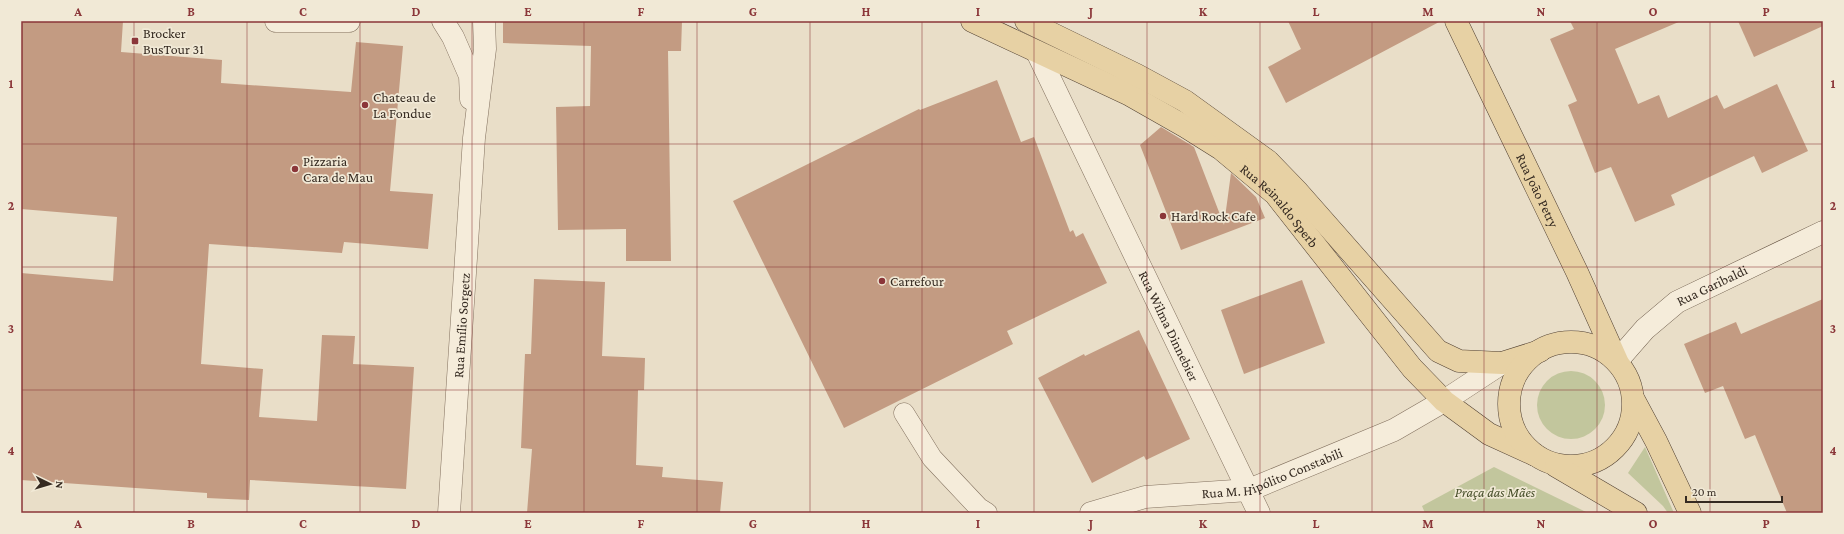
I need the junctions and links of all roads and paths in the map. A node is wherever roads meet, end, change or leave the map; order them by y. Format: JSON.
{"nodes":[{"id":1,"x":276,"y":21,"type":"edge"},
{"id":2,"x":349,"y":21,"type":"edge"},
{"id":3,"x":443,"y":21,"type":"edge"},
{"id":4,"x":484,"y":21,"type":"edge"},
{"id":5,"x":972,"y":21,"type":"edge"},
{"id":6,"x":1026,"y":21,"type":"edge"},
{"id":7,"x":1456,"y":21,"type":"edge"},
{"id":8,"x":1037,"y":52,"type":"junction"},
{"id":9,"x":474,"y":138,"type":"junction"},
{"id":10,"x":1823,"y":232,"type":"edge"},
{"id":11,"x":1540,"y":350,"type":"junction"},
{"id":12,"x":1617,"y":361,"type":"junction"},
{"id":13,"x":1502,"y":363,"type":"junction"},
{"id":14,"x":1634,"y":400,"type":"junction"},
{"id":15,"x":1444,"y":401,"type":"junction"},
{"id":16,"x":904,"y":413,"type":"dead end"},
{"id":17,"x":1544,"y":460,"type":"junction"},
{"id":18,"x":1249,"y":490,"type":"junction"},
{"id":19,"x":449,"y":513,"type":"edge"},
{"id":20,"x":987,"y":513,"type":"edge"},
{"id":21,"x":1090,"y":513,"type":"edge"},
{"id":22,"x":1259,"y":513,"type":"edge"},
{"id":23,"x":1636,"y":513,"type":"edge"},
{"id":24,"x":1690,"y":513,"type":"edge"}],
"edges":[{"from":1,"to":2,"type":"street"},
{"from":3,"to":9,"type":"street","name":"Rua Emílio Sorgetz"},
{"from":4,"to":9,"type":"street","name":"Rua Emílio Sorgetz"},
{"from":5,"to":8,"type":"main road","name":"Rua Reinaldo Sperb"},
{"from":6,"to":13,"type":"main road","name":"Rua Reinaldo Sperb"},
{"from":7,"to":12,"type":"main road","name":"Rua João Petry"},
{"from":8,"to":15,"type":"main road","name":"Rua Reinaldo Sperb"},
{"from":8,"to":18,"type":"street","name":"Rua Wilma Dinnebier"},
{"from":9,"to":19,"type":"street","name":"Rua Emílio Sorgetz"},
{"from":10,"to":12,"type":"street","name":"Rua Garibaldi"},
{"from":11,"to":12,"type":"main road"},
{"from":11,"to":13,"type":"main road","name":"Rua Reinaldo Sperb"},
{"from":11,"to":17,"type":"main road"},
{"from":12,"to":14,"type":"main road"},
{"from":13,"to":15,"type":"street","name":"Rua M. Hipólito Constabili"},
{"from":14,"to":17,"type":"main road"},
{"from":14,"to":24,"type":"main road"},
{"from":15,"to":17,"type":"main road","name":"Rua Reinaldo Sperb"},
{"from":15,"to":18,"type":"street","name":"Rua M. Hipólito Constabili"},
{"from":16,"to":20,"type":"lane"},
{"from":17,"to":23,"type":"main road"},
{"from":18,"to":21,"type":"street","name":"Rua M. Hipólito Constabili"},
{"from":18,"to":22,"type":"street","name":"Rua Wilma Dinnebier"}]}
